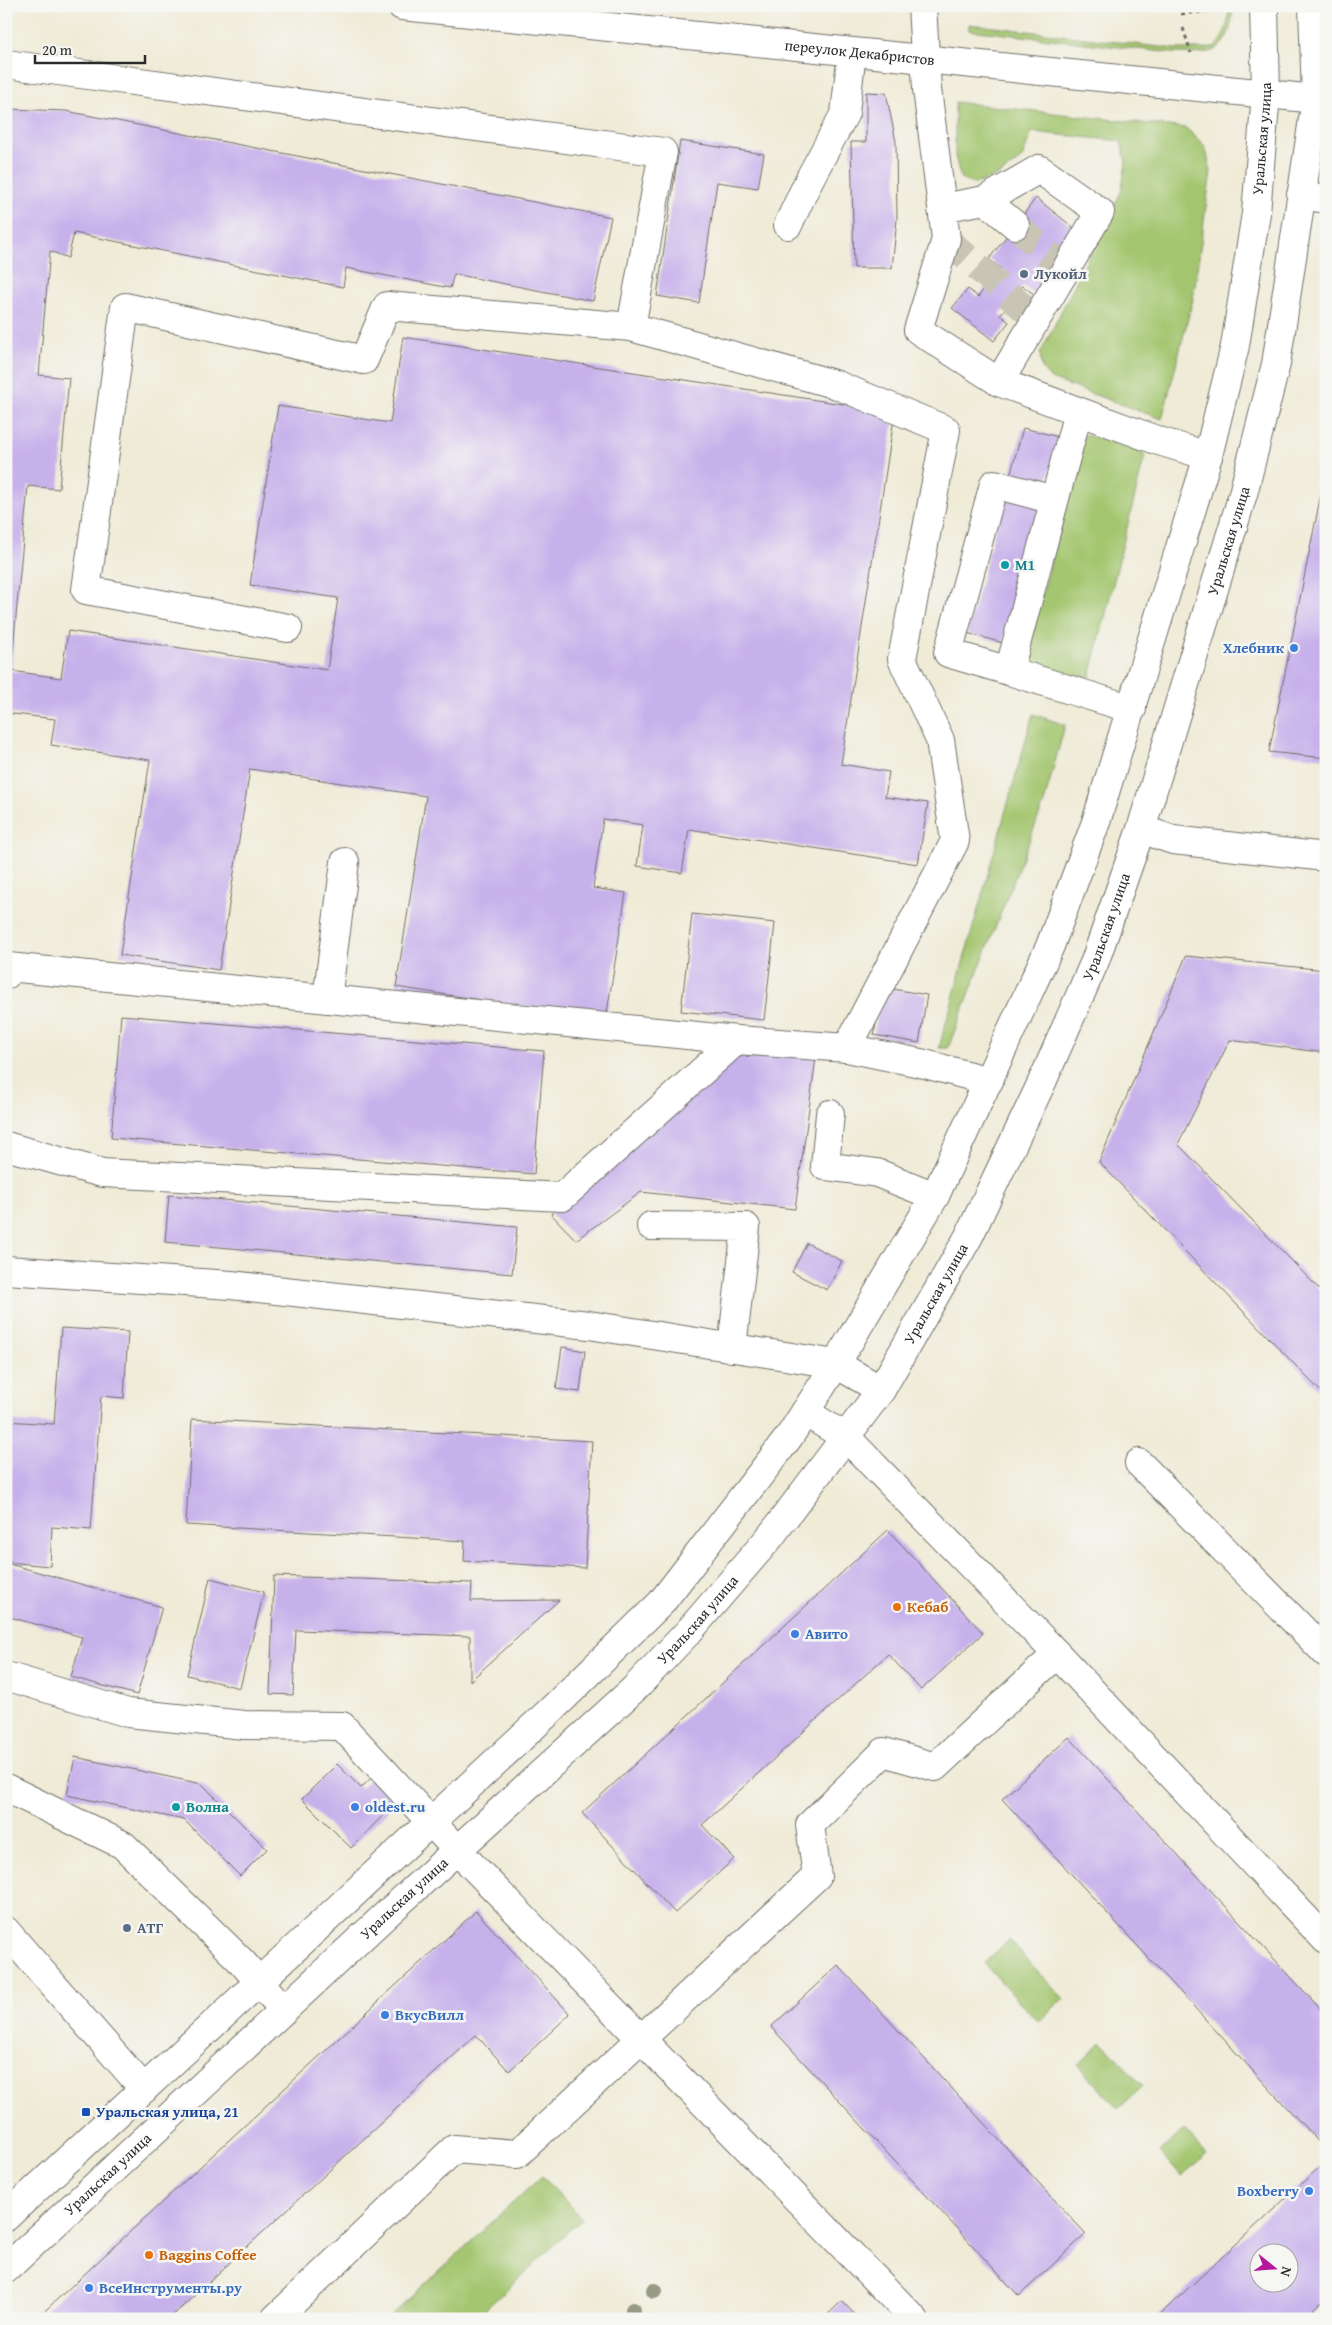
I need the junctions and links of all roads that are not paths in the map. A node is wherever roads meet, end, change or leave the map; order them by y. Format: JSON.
{"nodes":[{"id":1,"x":402,"y":6,"type":"edge"},
{"id":2,"x":922,"y":6,"type":"edge"},
{"id":3,"x":1264,"y":6,"type":"edge"},
{"id":4,"x":1313,"y":6,"type":"edge"},
{"id":5,"x":852,"y":52,"type":"junction"},
{"id":6,"x":925,"y":59,"type":"junction"},
{"id":7,"x":6,"y":64,"type":"edge"},
{"id":8,"x":1266,"y":94,"type":"junction"},
{"id":9,"x":1319,"y":109,"type":"edge"},
{"id":10,"x":1313,"y":197,"type":"edge"},
{"id":11,"x":985,"y":200,"type":"junction"},
{"id":12,"x":942,"y":208,"type":"junction"},
{"id":13,"x":788,"y":225,"type":"dead end"},
{"id":14,"x":1015,"y":225,"type":"tunnel mouth"},
{"id":15,"x":631,"y":327,"type":"junction"},
{"id":16,"x":999,"y":382,"type":"junction"},
{"id":17,"x":1078,"y":412,"type":"junction"},
{"id":18,"x":1208,"y":456,"type":"junction"},
{"id":19,"x":1054,"y":500,"type":"junction"},
{"id":20,"x":288,"y":628,"type":"dead end"},
{"id":21,"x":1009,"y":671,"type":"junction"},
{"id":22,"x":1132,"y":709,"type":"junction"},
{"id":23,"x":1141,"y":829,"type":"junction"},
{"id":24,"x":1326,"y":856,"type":"edge"},
{"id":25,"x":345,"y":862,"type":"dead end"},
{"id":26,"x":6,"y":975,"type":"edge"},
{"id":27,"x":327,"y":999,"type":"junction"},
{"id":28,"x":737,"y":1040,"type":"junction"},
{"id":29,"x":847,"y":1048,"type":"junction"},
{"id":30,"x":989,"y":1081,"type":"junction"},
{"id":31,"x":830,"y":1114,"type":"dead end"},
{"id":32,"x":6,"y":1146,"type":"edge"},
{"id":33,"x":936,"y":1196,"type":"junction"},
{"id":34,"x":651,"y":1226,"type":"dead end"},
{"id":35,"x":6,"y":1270,"type":"edge"},
{"id":36,"x":732,"y":1348,"type":"junction"},
{"id":37,"x":836,"y":1364,"type":"junction"},
{"id":38,"x":881,"y":1390,"type":"junction"},
{"id":39,"x":805,"y":1412,"type":"junction"},
{"id":40,"x":847,"y":1438,"type":"junction"},
{"id":41,"x":1140,"y":1463,"type":"dead end"},
{"id":42,"x":1326,"y":1653,"type":"edge"},
{"id":43,"x":1058,"y":1654,"type":"junction"},
{"id":44,"x":6,"y":1676,"type":"edge"},
{"id":45,"x":6,"y":1788,"type":"edge"},
{"id":46,"x":430,"y":1821,"type":"junction"},
{"id":47,"x":457,"y":1850,"type":"junction"},
{"id":48,"x":6,"y":1931,"type":"edge"},
{"id":49,"x":1326,"y":1940,"type":"edge"},
{"id":50,"x":261,"y":1982,"type":"junction"},
{"id":51,"x":284,"y":2010,"type":"junction"},
{"id":52,"x":642,"y":2038,"type":"junction"},
{"id":53,"x":144,"y":2089,"type":"junction"},
{"id":54,"x":6,"y":2218,"type":"edge"},
{"id":55,"x":6,"y":2269,"type":"edge"},
{"id":56,"x":275,"y":2319,"type":"edge"},
{"id":57,"x":914,"y":2319,"type":"edge"}],
"edges":[{"from":1,"to":5,"type":"main road","name":"переулок Декабристов"},
{"from":2,"to":6,"type":"main road"},
{"from":3,"to":8,"type":"main road","name":"Уральская улица"},
{"from":4,"to":9,"type":"main road","name":"Уральская улица"},
{"from":5,"to":6,"type":"main road","name":"переулок Декабристов"},
{"from":5,"to":13,"type":"main road"},
{"from":6,"to":8,"type":"main road","name":"переулок Декабристов"},
{"from":6,"to":12,"type":"main road"},
{"from":7,"to":15,"type":"main road"},
{"from":8,"to":9,"type":"main road","name":"переулок Декабристов"},
{"from":8,"to":18,"type":"main road","name":"Уральская улица"},
{"from":9,"to":10,"type":"main road","name":"Уральская улица"},
{"from":10,"to":23,"type":"main road","name":"Уральская улица"},
{"from":11,"to":12,"type":"main road"},
{"from":11,"to":14,"type":"main road"},
{"from":11,"to":16,"type":"main road"},
{"from":12,"to":16,"type":"main road"},
{"from":15,"to":20,"type":"main road"},
{"from":15,"to":29,"type":"main road"},
{"from":16,"to":17,"type":"main road"},
{"from":17,"to":18,"type":"main road"},
{"from":17,"to":19,"type":"main road"},
{"from":18,"to":22,"type":"main road","name":"Уральская улица"},
{"from":19,"to":21,"type":"main road"},
{"from":19,"to":21,"type":"main road"},
{"from":21,"to":22,"type":"main road"},
{"from":22,"to":30,"type":"main road","name":"Уральская улица"},
{"from":23,"to":24,"type":"main road"},
{"from":23,"to":38,"type":"main road","name":"Уральская улица"},
{"from":25,"to":27,"type":"main road"},
{"from":26,"to":27,"type":"main road"},
{"from":27,"to":28,"type":"main road"},
{"from":28,"to":29,"type":"main road"},
{"from":28,"to":32,"type":"main road"},
{"from":29,"to":30,"type":"main road"},
{"from":30,"to":33,"type":"main road","name":"Уральская улица"},
{"from":31,"to":33,"type":"main road"},
{"from":33,"to":37,"type":"main road","name":"Уральская улица"},
{"from":34,"to":36,"type":"main road"},
{"from":35,"to":36,"type":"main road"},
{"from":36,"to":37,"type":"main road"},
{"from":37,"to":38,"type":"main road"},
{"from":37,"to":39,"type":"main road","name":"Уральская улица"},
{"from":38,"to":40,"type":"main road","name":"Уральская улица"},
{"from":39,"to":40,"type":"main road"},
{"from":39,"to":46,"type":"main road","name":"Уральская улица"},
{"from":40,"to":43,"type":"main road"},
{"from":40,"to":47,"type":"main road","name":"Уральская улица"},
{"from":41,"to":42,"type":"main road"},
{"from":43,"to":49,"type":"main road"},
{"from":43,"to":52,"type":"main road"},
{"from":44,"to":46,"type":"main road"},
{"from":45,"to":50,"type":"main road"},
{"from":46,"to":47,"type":"main road"},
{"from":46,"to":50,"type":"main road","name":"Уральская улица"},
{"from":47,"to":51,"type":"main road","name":"Уральская улица"},
{"from":47,"to":52,"type":"main road"},
{"from":48,"to":53,"type":"main road"},
{"from":50,"to":51,"type":"main road"},
{"from":50,"to":53,"type":"main road","name":"Уральская улица"},
{"from":51,"to":55,"type":"main road","name":"Уральская улица"},
{"from":52,"to":56,"type":"main road"},
{"from":52,"to":57,"type":"main road"},
{"from":53,"to":54,"type":"main road","name":"Уральская улица"}]}
